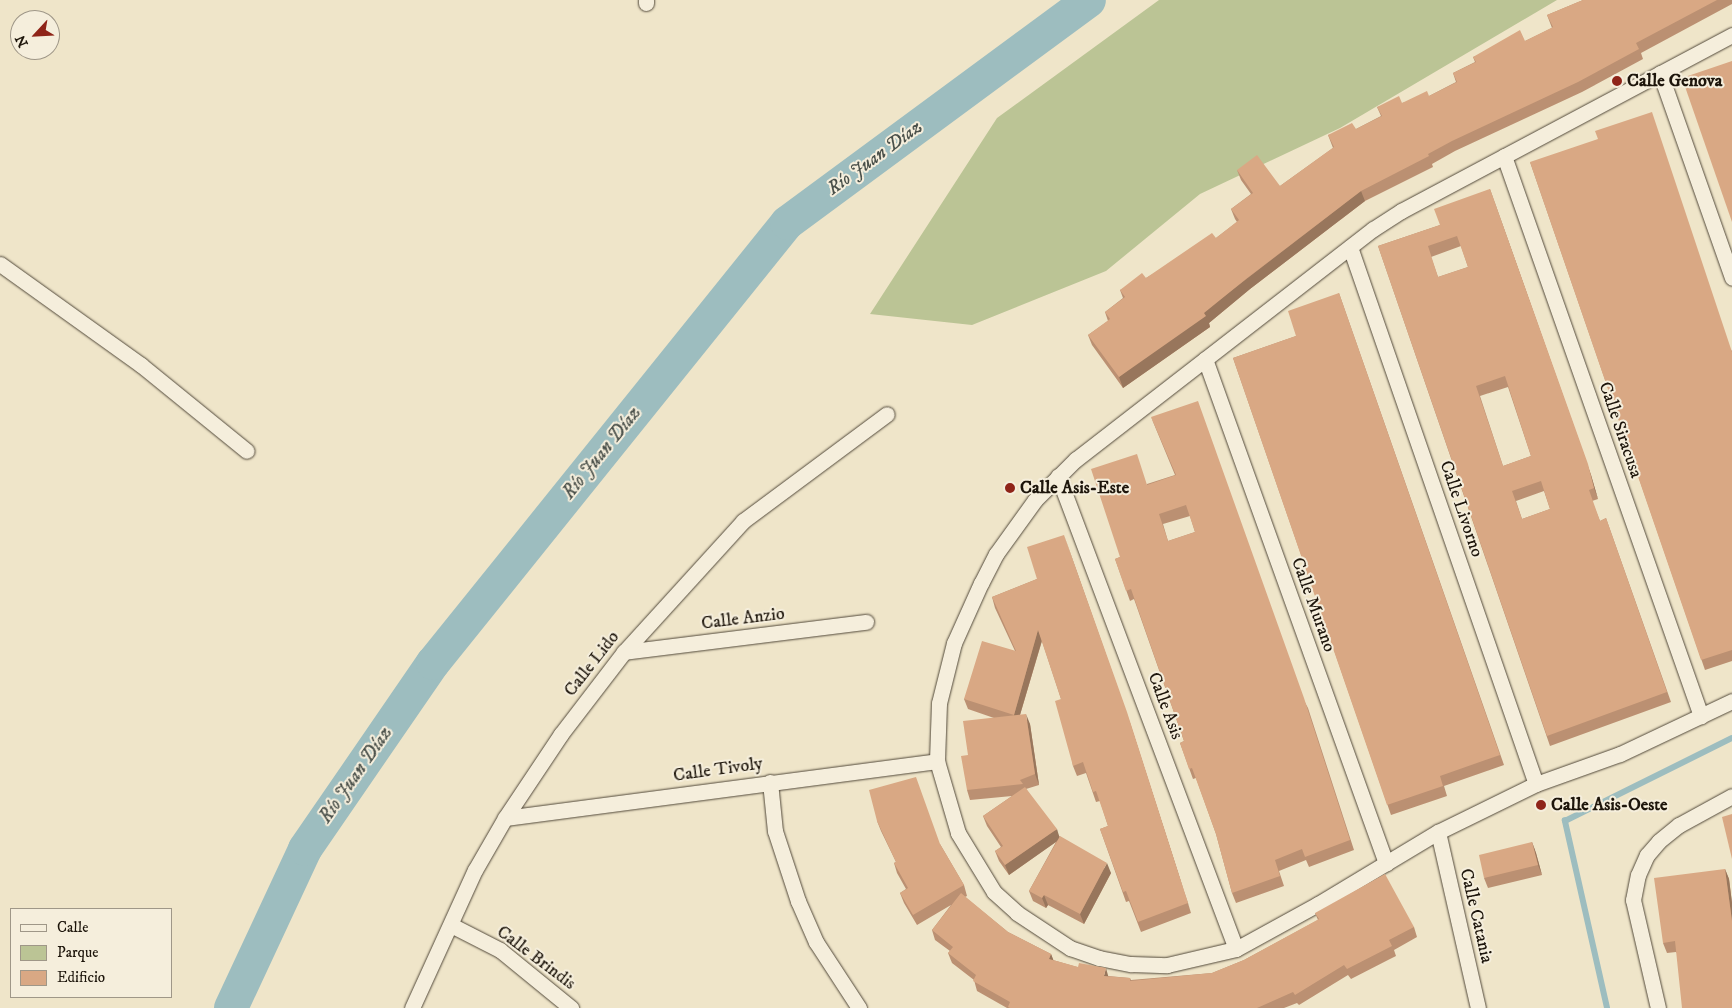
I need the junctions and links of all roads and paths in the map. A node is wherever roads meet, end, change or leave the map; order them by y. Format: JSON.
{"nodes":[{"id":1,"x":1732,"y":35,"type":"edge"},
{"id":2,"x":1660,"y":73,"type":"junction"},
{"id":3,"x":1504,"y":156,"type":"junction"},
{"id":4,"x":1350,"y":247,"type":"junction"},
{"id":5,"x":0,"y":264,"type":"edge"},
{"id":6,"x":1732,"y":278,"type":"edge"},
{"id":7,"x":1205,"y":359,"type":"junction"},
{"id":8,"x":887,"y":414,"type":"dead end"},
{"id":9,"x":247,"y":451,"type":"dead end"},
{"id":10,"x":1058,"y":476,"type":"junction"},
{"id":11,"x":866,"y":622,"type":"dead end"},
{"id":12,"x":624,"y":652,"type":"junction"},
{"id":13,"x":1732,"y":701,"type":"edge"},
{"id":14,"x":1700,"y":716,"type":"junction"},
{"id":15,"x":937,"y":762,"type":"junction"},
{"id":16,"x":770,"y":782,"type":"junction"},
{"id":17,"x":1536,"y":784,"type":"junction"},
{"id":18,"x":1732,"y":796,"type":"edge"},
{"id":19,"x":505,"y":818,"type":"junction"},
{"id":20,"x":1438,"y":832,"type":"junction"},
{"id":21,"x":1386,"y":863,"type":"junction"},
{"id":22,"x":451,"y":924,"type":"junction"},
{"id":23,"x":1236,"y":949,"type":"junction"},
{"id":24,"x":412,"y":1008,"type":"edge"},
{"id":25,"x":571,"y":1008,"type":"edge"},
{"id":26,"x":859,"y":1008,"type":"edge"},
{"id":27,"x":1478,"y":1008,"type":"edge"},
{"id":28,"x":1658,"y":1008,"type":"edge"}],
"edges":[{"from":1,"to":2,"type":"street"},
{"from":2,"to":3,"type":"street"},
{"from":2,"to":6,"type":"street"},
{"from":3,"to":4,"type":"street"},
{"from":3,"to":14,"type":"street","name":"Calle Siracusa"},
{"from":4,"to":7,"type":"street"},
{"from":4,"to":17,"type":"street","name":"Calle Livorno"},
{"from":5,"to":9,"type":"street"},
{"from":7,"to":10,"type":"street"},
{"from":7,"to":21,"type":"street","name":"Calle Murano"},
{"from":8,"to":12,"type":"street","name":"Calle Lido"},
{"from":10,"to":15,"type":"street"},
{"from":10,"to":23,"type":"street","name":"Calle Asis"},
{"from":11,"to":12,"type":"street","name":"Calle Anzio"},
{"from":12,"to":19,"type":"street","name":"Calle Lido"},
{"from":13,"to":14,"type":"street"},
{"from":14,"to":17,"type":"street"},
{"from":15,"to":16,"type":"street","name":"Calle Tivoly"},
{"from":15,"to":23,"type":"street"},
{"from":16,"to":19,"type":"street","name":"Calle Tivoly"},
{"from":16,"to":26,"type":"street"},
{"from":17,"to":20,"type":"street"},
{"from":18,"to":28,"type":"street"},
{"from":19,"to":22,"type":"street","name":"Calle Lido"},
{"from":20,"to":21,"type":"street"},
{"from":20,"to":27,"type":"street","name":"Calle Catania"},
{"from":21,"to":23,"type":"street"},
{"from":22,"to":24,"type":"street","name":"Calle Lido"},
{"from":22,"to":25,"type":"street","name":"Calle Brindis"}]}
